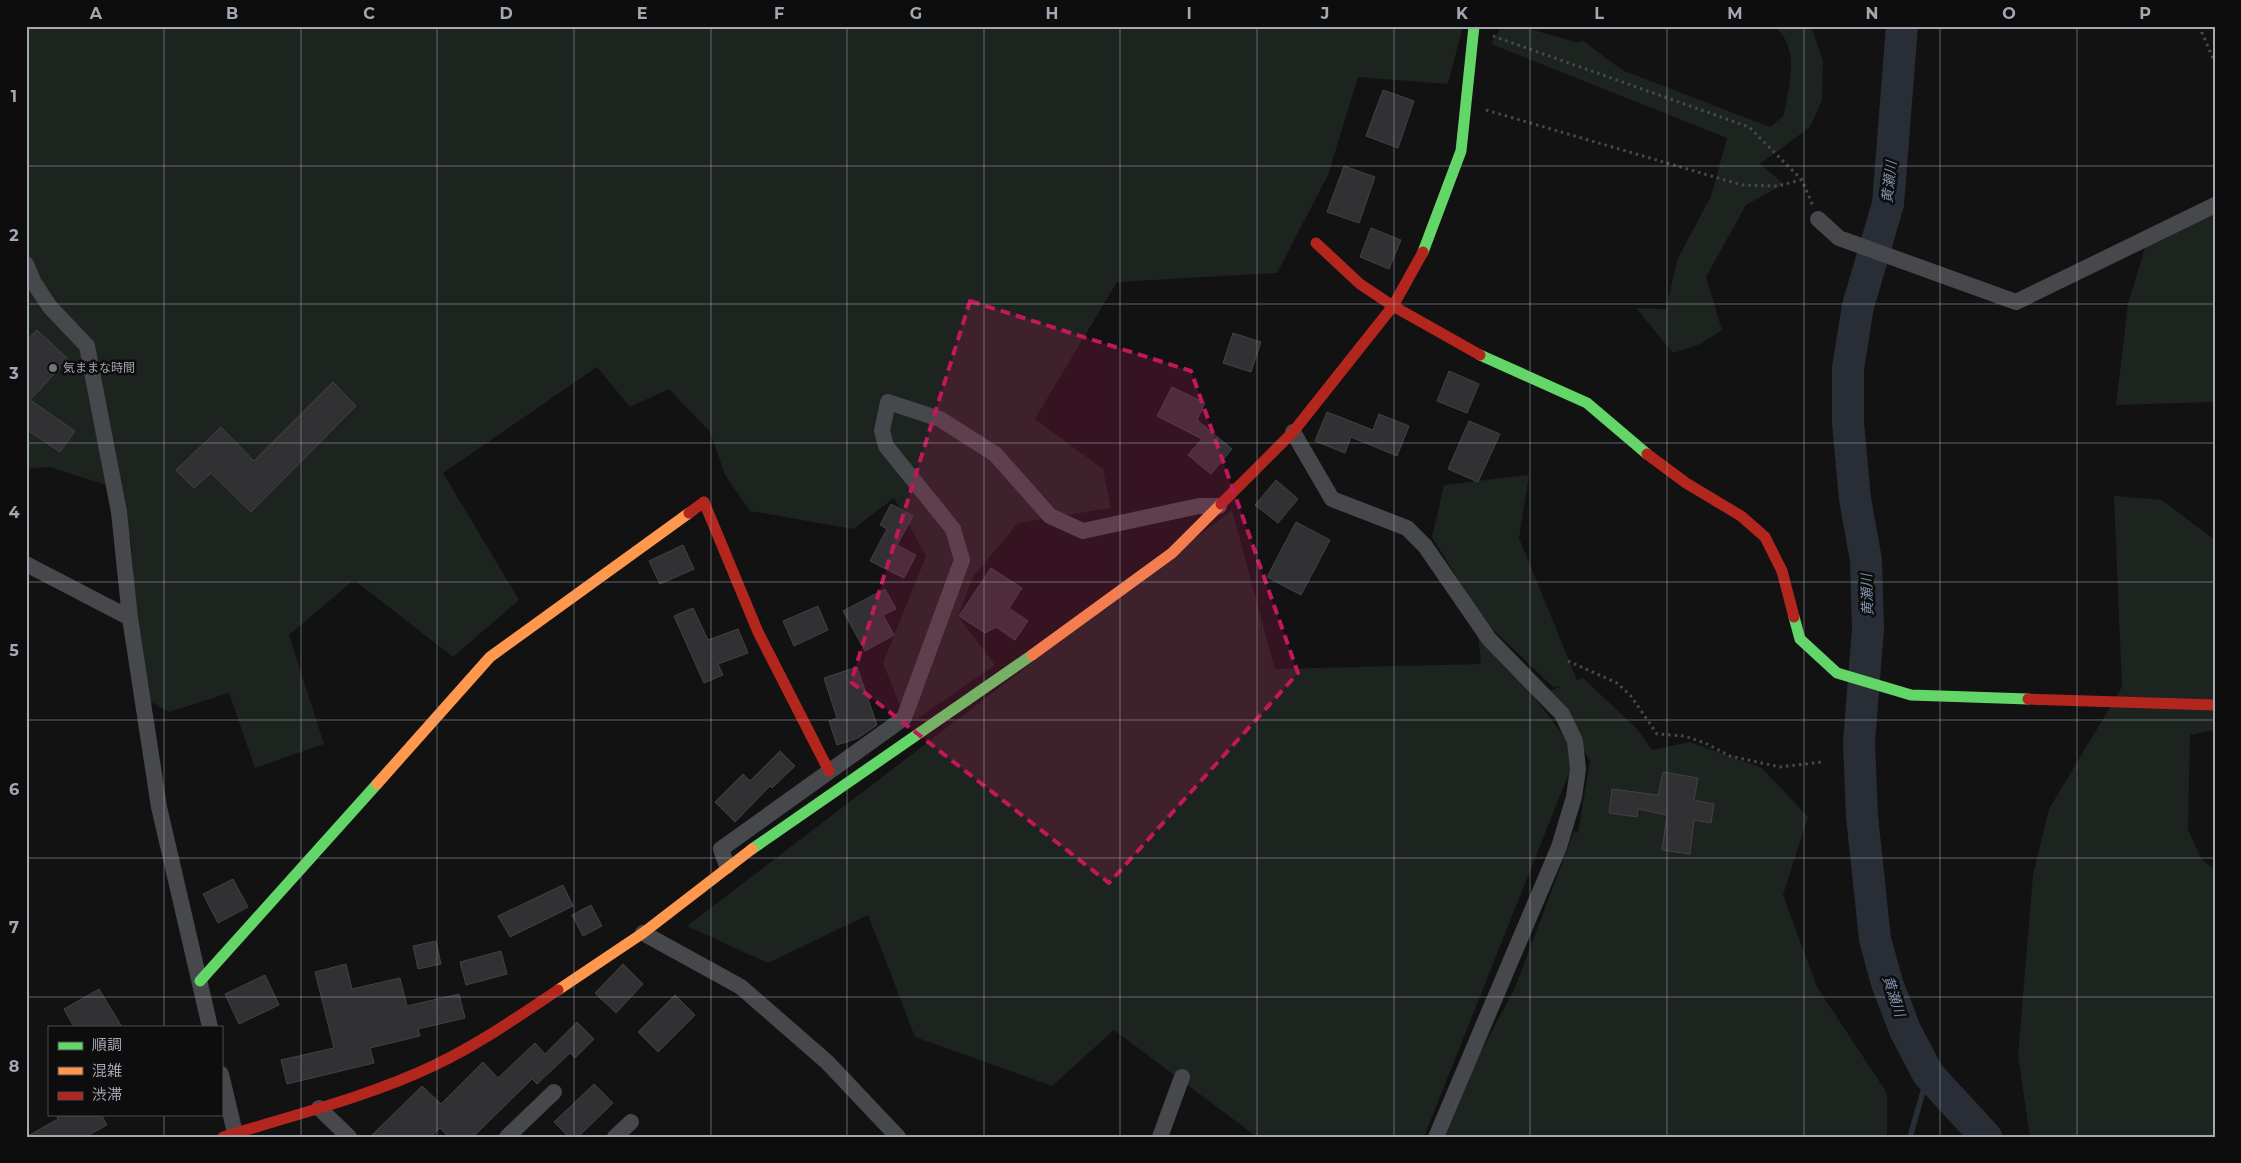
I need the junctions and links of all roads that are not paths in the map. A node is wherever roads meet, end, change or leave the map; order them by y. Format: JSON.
{"nodes":[{"id":1,"x":1474,"y":28,"type":"edge"},
{"id":2,"x":2215,"y":205,"type":"edge"},
{"id":3,"x":1818,"y":218,"type":"road end"},
{"id":4,"x":1316,"y":243,"type":"dead end"},
{"id":5,"x":26,"y":264,"type":"edge"},
{"id":6,"x":1393,"y":306,"type":"junction"},
{"id":7,"x":1293,"y":432,"type":"junction"},
{"id":8,"x":1219,"y":506,"type":"junction"},
{"id":9,"x":26,"y":564,"type":"edge"},
{"id":10,"x":130,"y":618,"type":"junction"},
{"id":11,"x":2215,"y":706,"type":"edge"},
{"id":12,"x":828,"y":771,"type":"junction"},
{"id":13,"x":727,"y":866,"type":"junction"},
{"id":14,"x":643,"y":933,"type":"junction"},
{"id":15,"x":200,"y":981,"type":"junction"},
{"id":16,"x":210,"y":1026,"type":"edge"},
{"id":17,"x":1182,"y":1077,"type":"dead end"},
{"id":18,"x":222,"y":1082,"type":"edge"},
{"id":19,"x":554,"y":1092,"type":"dead end"},
{"id":20,"x":318,"y":1108,"type":"junction"},
{"id":21,"x":631,"y":1122,"type":"dead end"},
{"id":22,"x":229,"y":1135,"type":"edge"},
{"id":23,"x":348,"y":1137,"type":"edge"},
{"id":24,"x":507,"y":1137,"type":"edge"},
{"id":25,"x":615,"y":1137,"type":"edge"},
{"id":26,"x":898,"y":1137,"type":"edge"},
{"id":27,"x":1160,"y":1137,"type":"edge"},
{"id":28,"x":1436,"y":1137,"type":"edge"}],
"edges":[{"from":1,"to":6,"type":"street"},
{"from":2,"to":3,"type":"street"},
{"from":4,"to":6,"type":"street"},
{"from":5,"to":10,"type":"street"},
{"from":6,"to":7,"type":"street"},
{"from":6,"to":11,"type":"street"},
{"from":7,"to":8,"type":"street"},
{"from":7,"to":28,"type":"street"},
{"from":8,"to":12,"type":"street"},
{"from":8,"to":13,"type":"street"},
{"from":9,"to":10,"type":"street"},
{"from":10,"to":15,"type":"street"},
{"from":12,"to":13,"type":"street"},
{"from":12,"to":15,"type":"street"},
{"from":13,"to":14,"type":"street"},
{"from":14,"to":20,"type":"street"},
{"from":14,"to":26,"type":"street"},
{"from":15,"to":16,"type":"street"},
{"from":17,"to":27,"type":"street"},
{"from":18,"to":22,"type":"street"},
{"from":19,"to":24,"type":"street"},
{"from":20,"to":22,"type":"street"},
{"from":20,"to":23,"type":"street"},
{"from":21,"to":25,"type":"street"}]}
